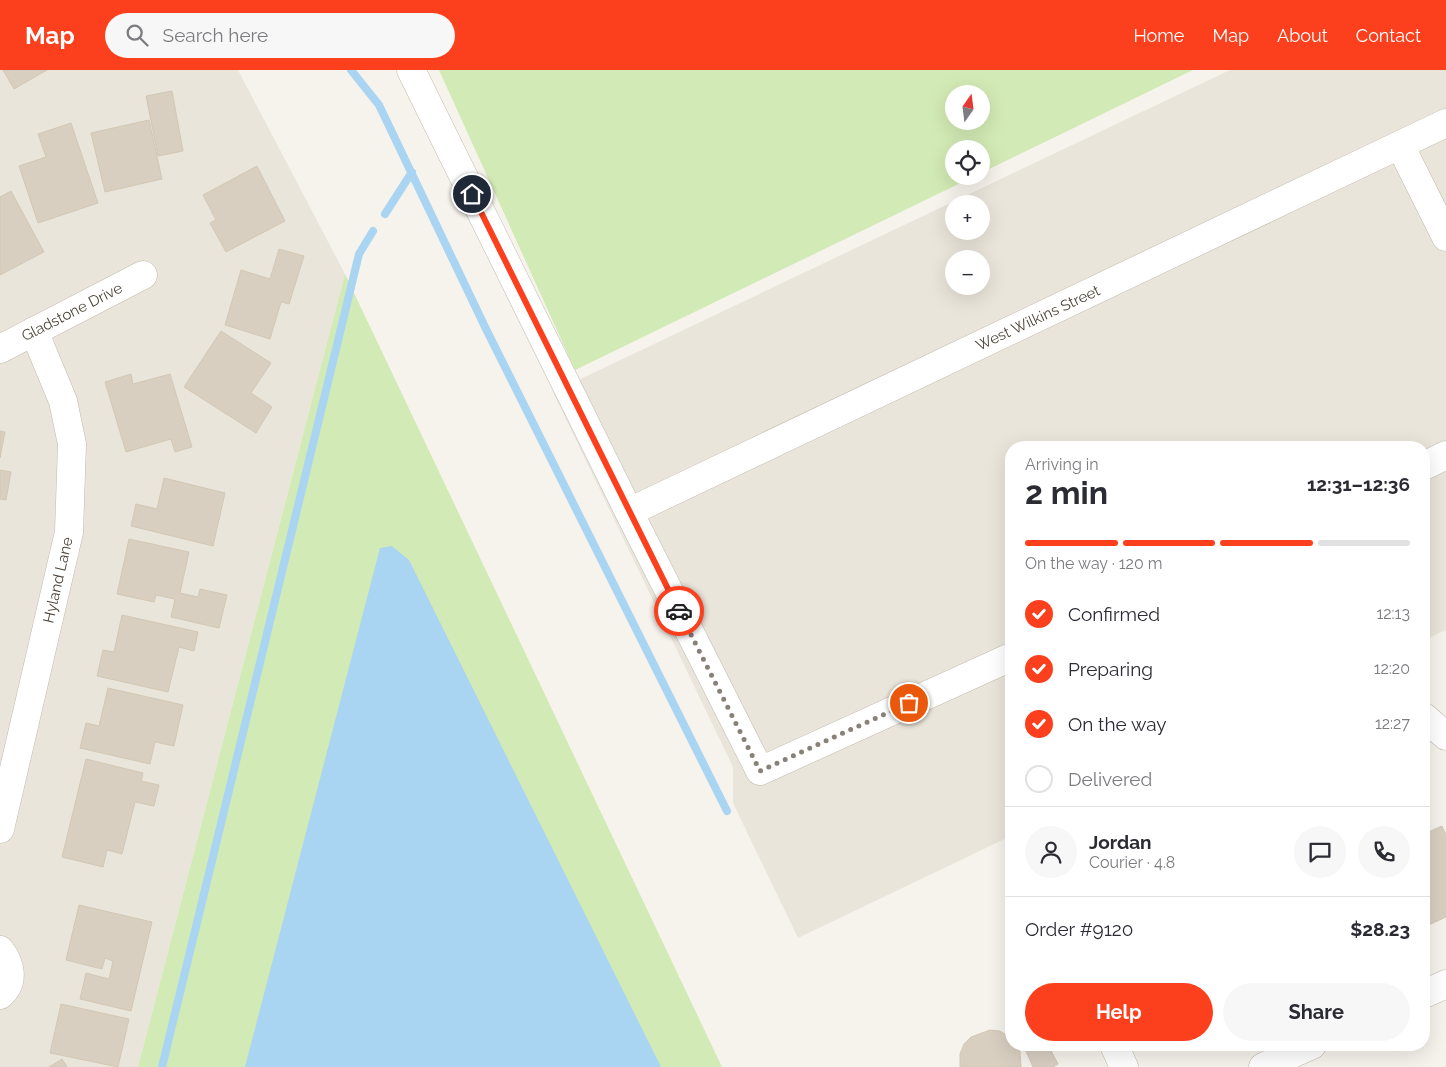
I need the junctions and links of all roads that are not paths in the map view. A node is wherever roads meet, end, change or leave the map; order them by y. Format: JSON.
{"nodes":[{"id":1,"x":411,"y":70,"type":"edge"},
{"id":2,"x":1446,"y":123,"type":"edge"},
{"id":3,"x":1400,"y":145,"type":"junction"},
{"id":4,"x":1446,"y":237,"type":"edge"},
{"id":5,"x":143,"y":275,"type":"dead end"},
{"id":6,"x":34,"y":331,"type":"junction"},
{"id":7,"x":0,"y":349,"type":"edge"},
{"id":8,"x":1446,"y":455,"type":"edge"},
{"id":9,"x":1430,"y":463,"type":"edge"},
{"id":10,"x":629,"y":512,"type":"junction"},
{"id":11,"x":1005,"y":660,"type":"edge"},
{"id":12,"x":1430,"y":722,"type":"edge"},
{"id":13,"x":1446,"y":736,"type":"edge"},
{"id":14,"x":0,"y":829,"type":"edge"},
{"id":15,"x":0,"y":950,"type":"edge"},
{"id":16,"x":1446,"y":984,"type":"edge"},
{"id":17,"x":1430,"y":991,"type":"edge"},
{"id":18,"x":0,"y":995,"type":"edge"},
{"id":19,"x":1117,"y":1051,"type":"edge"},
{"id":20,"x":1296,"y":1051,"type":"edge"},
{"id":21,"x":1268,"y":1061,"type":"edge"},
{"id":22,"x":1124,"y":1067,"type":"edge"}],
"edges":[{"from":1,"to":10,"type":"street"},
{"from":2,"to":3,"type":"street","name":"West Wilkins Street"},
{"from":3,"to":4,"type":"street"},
{"from":3,"to":10,"type":"street","name":"West Wilkins Street"},
{"from":5,"to":6,"type":"street","name":"Gladstone Drive"},
{"from":6,"to":7,"type":"street","name":"Gladstone Drive"},
{"from":6,"to":14,"type":"street","name":"Hyland Lane"},
{"from":8,"to":9,"type":"street"},
{"from":10,"to":11,"type":"street"},
{"from":12,"to":13,"type":"street"},
{"from":15,"to":18,"type":"street"},
{"from":16,"to":17,"type":"street"},
{"from":19,"to":22,"type":"street"},
{"from":20,"to":21,"type":"street"}]}
